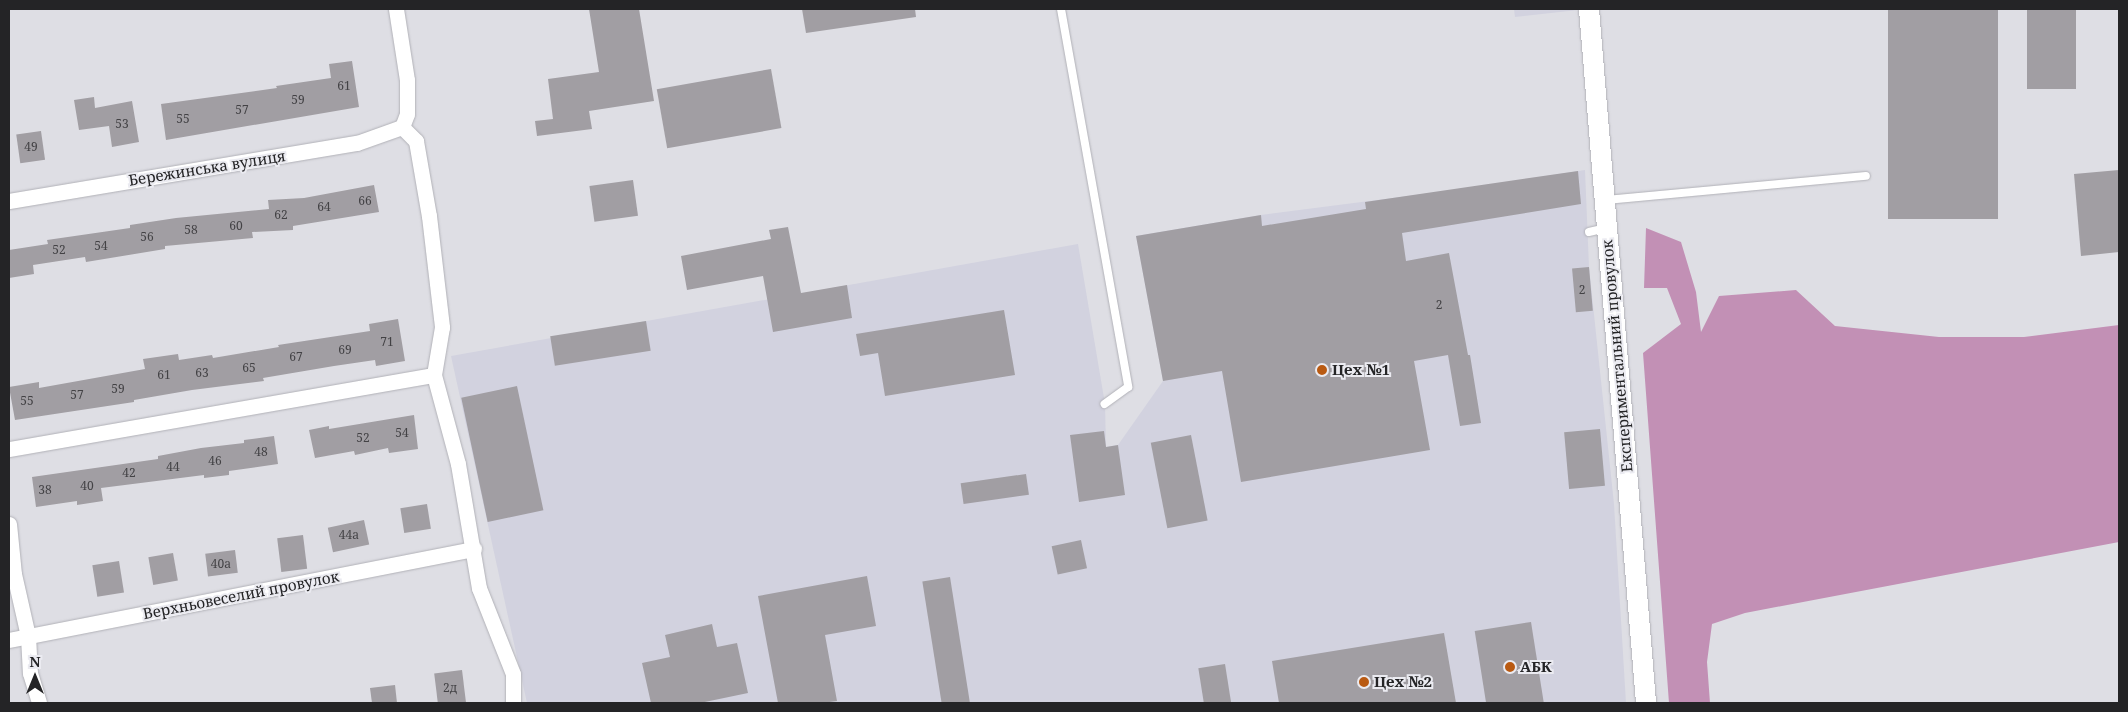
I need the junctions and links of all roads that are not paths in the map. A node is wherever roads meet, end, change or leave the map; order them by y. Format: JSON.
{"nodes":[{"id":1,"x":396,"y":9,"type":"edge"},
{"id":2,"x":1061,"y":9,"type":"edge"},
{"id":3,"x":1589,"y":9,"type":"edge"},
{"id":4,"x":402,"y":128,"type":"junction"},
{"id":5,"x":1866,"y":176,"type":"dead end"},
{"id":6,"x":1604,"y":200,"type":"junction"},
{"id":7,"x":9,"y":201,"type":"edge"},
{"id":8,"x":434,"y":375,"type":"junction"},
{"id":9,"x":1105,"y":404,"type":"dead end"},
{"id":10,"x":9,"y":450,"type":"edge"},
{"id":11,"x":9,"y":524,"type":"edge"},
{"id":12,"x":474,"y":549,"type":"junction"},
{"id":13,"x":28,"y":636,"type":"junction"},
{"id":14,"x":9,"y":640,"type":"edge"},
{"id":15,"x":39,"y":703,"type":"edge"},
{"id":16,"x":512,"y":703,"type":"edge"},
{"id":17,"x":1646,"y":703,"type":"edge"}],
"edges":[{"from":1,"to":4,"type":"street"},
{"from":2,"to":9,"type":"lane"},
{"from":3,"to":6,"type":"street","name":"Експериментальний провулок"},
{"from":4,"to":7,"type":"street","name":"Бережинська вулиця"},
{"from":4,"to":8,"type":"street"},
{"from":5,"to":6,"type":"lane"},
{"from":6,"to":17,"type":"street","name":"Експериментальний провулок"},
{"from":8,"to":10,"type":"street"},
{"from":8,"to":12,"type":"street"},
{"from":11,"to":13,"type":"street"},
{"from":12,"to":13,"type":"street","name":"Верхньовеселий провулок"},
{"from":12,"to":16,"type":"street"},
{"from":13,"to":14,"type":"street","name":"Верхньовеселий провулок"},
{"from":13,"to":15,"type":"street"}]}
